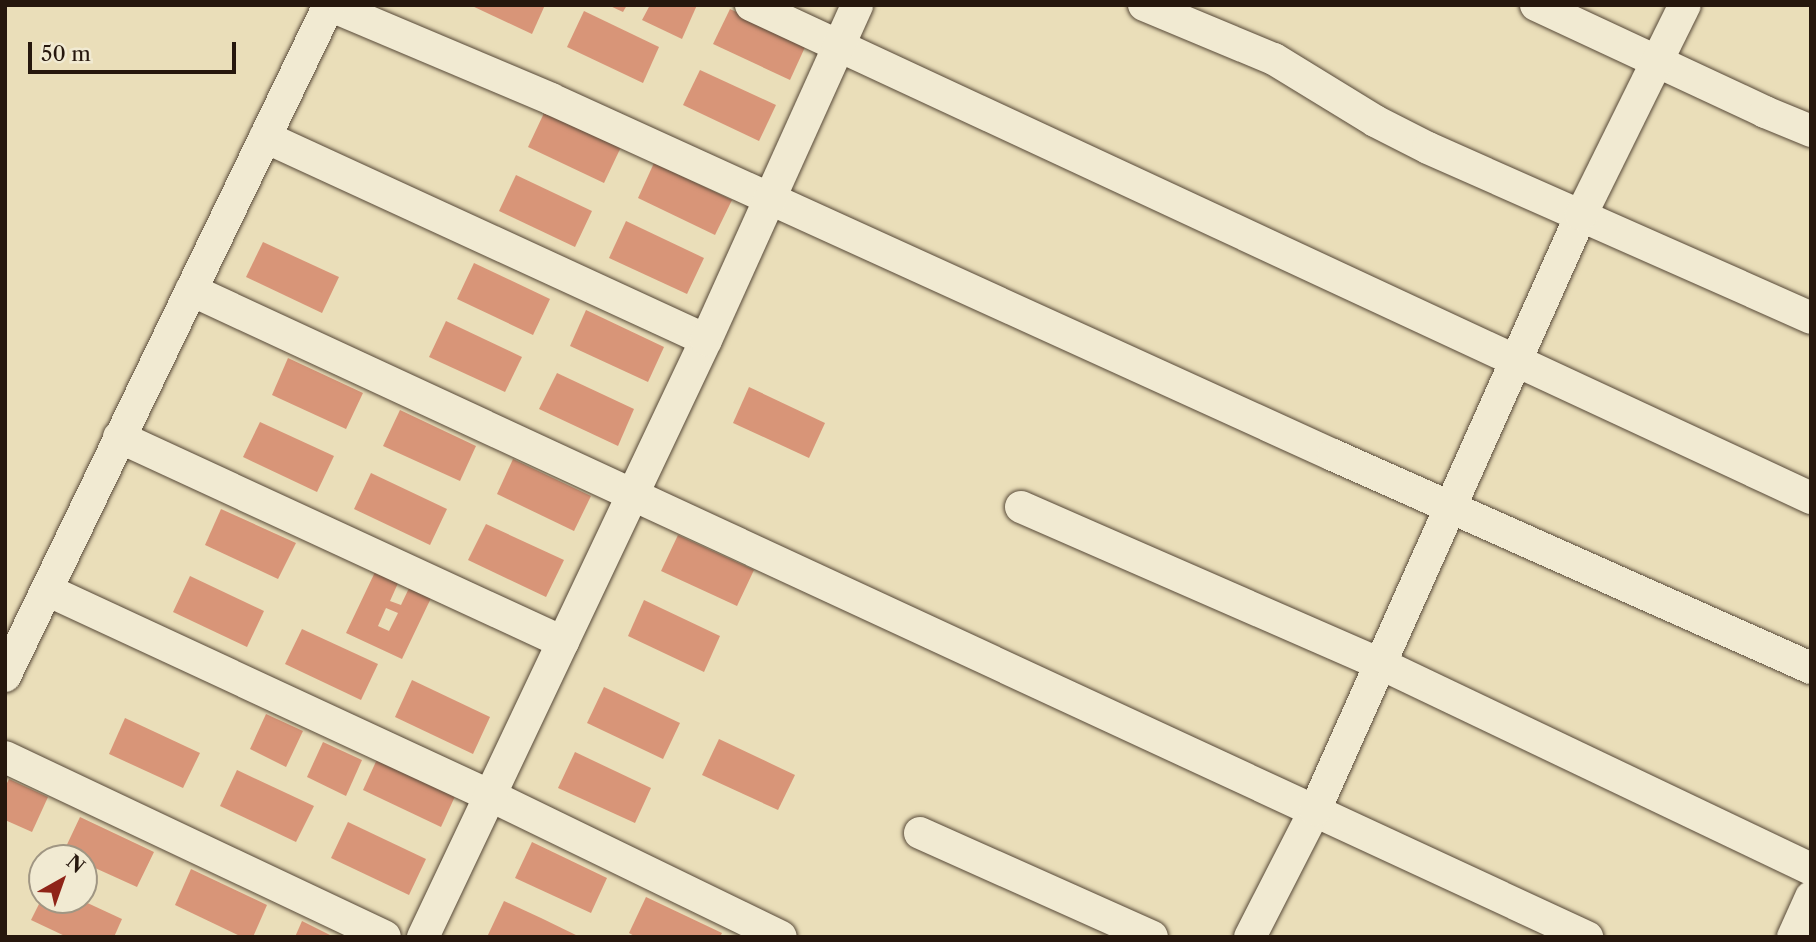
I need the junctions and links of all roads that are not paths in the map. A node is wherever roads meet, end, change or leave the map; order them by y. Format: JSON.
{"nodes":[{"id":1,"x":329,"y":5,"type":"edge"},
{"id":2,"x":751,"y":5,"type":"edge"},
{"id":3,"x":857,"y":5,"type":"edge"},
{"id":4,"x":1143,"y":5,"type":"edge"},
{"id":5,"x":1536,"y":5,"type":"edge"},
{"id":6,"x":1685,"y":5,"type":"edge"},
{"id":7,"x":838,"y":46,"type":"junction"},
{"id":8,"x":1657,"y":63,"type":"junction"},
{"id":9,"x":1811,"y":131,"type":"edge"},
{"id":10,"x":265,"y":137,"type":"junction"},
{"id":11,"x":771,"y":199,"type":"junction"},
{"id":12,"x":1581,"y":215,"type":"junction"},
{"id":13,"x":191,"y":290,"type":"junction"},
{"id":14,"x":1811,"y":318,"type":"edge"},
{"id":15,"x":706,"y":340,"type":"junction"},
{"id":16,"x":1514,"y":360,"type":"junction"},
{"id":17,"x":119,"y":437,"type":"junction"},
{"id":18,"x":632,"y":496,"type":"junction"},
{"id":19,"x":1811,"y":498,"type":"edge"},
{"id":20,"x":1021,"y":507,"type":"dead end"},
{"id":21,"x":1452,"y":508,"type":"junction"},
{"id":22,"x":49,"y":591,"type":"junction"},
{"id":23,"x":563,"y":642,"type":"junction"},
{"id":24,"x":1381,"y":664,"type":"junction"},
{"id":25,"x":1811,"y":667,"type":"edge"},
{"id":26,"x":5,"y":676,"type":"edge"},
{"id":27,"x":5,"y":757,"type":"edge"},
{"id":28,"x":491,"y":796,"type":"junction"},
{"id":29,"x":1315,"y":810,"type":"junction"},
{"id":30,"x":920,"y":834,"type":"dead end"},
{"id":31,"x":1811,"y":869,"type":"edge"},
{"id":32,"x":1811,"y":897,"type":"edge"},
{"id":33,"x":385,"y":937,"type":"edge"},
{"id":34,"x":423,"y":937,"type":"edge"},
{"id":35,"x":781,"y":937,"type":"edge"},
{"id":36,"x":1152,"y":937,"type":"edge"},
{"id":37,"x":1250,"y":937,"type":"edge"},
{"id":38,"x":1587,"y":937,"type":"edge"},
{"id":39,"x":1793,"y":937,"type":"edge"}],
"edges":[{"from":1,"to":10,"type":"street"},
{"from":1,"to":11,"type":"street"},
{"from":2,"to":7,"type":"street"},
{"from":3,"to":7,"type":"street"},
{"from":4,"to":12,"type":"street"},
{"from":5,"to":8,"type":"street"},
{"from":6,"to":8,"type":"street"},
{"from":7,"to":11,"type":"street"},
{"from":7,"to":16,"type":"street"},
{"from":8,"to":9,"type":"street"},
{"from":8,"to":12,"type":"street"},
{"from":10,"to":13,"type":"street"},
{"from":10,"to":15,"type":"street"},
{"from":11,"to":15,"type":"street"},
{"from":11,"to":21,"type":"street"},
{"from":12,"to":14,"type":"street"},
{"from":12,"to":16,"type":"street"},
{"from":13,"to":17,"type":"street"},
{"from":13,"to":18,"type":"street"},
{"from":15,"to":18,"type":"street"},
{"from":16,"to":19,"type":"street"},
{"from":16,"to":21,"type":"street"},
{"from":17,"to":22,"type":"street"},
{"from":17,"to":23,"type":"street"},
{"from":18,"to":23,"type":"street"},
{"from":18,"to":29,"type":"street"},
{"from":20,"to":24,"type":"street"},
{"from":21,"to":24,"type":"street"},
{"from":21,"to":25,"type":"street"},
{"from":22,"to":26,"type":"street"},
{"from":22,"to":28,"type":"street"},
{"from":23,"to":28,"type":"street"},
{"from":24,"to":29,"type":"street"},
{"from":24,"to":31,"type":"street"},
{"from":27,"to":33,"type":"street"},
{"from":28,"to":34,"type":"street"},
{"from":28,"to":35,"type":"street"},
{"from":29,"to":37,"type":"street"},
{"from":29,"to":38,"type":"street"},
{"from":30,"to":36,"type":"street"},
{"from":32,"to":39,"type":"street"}]}
